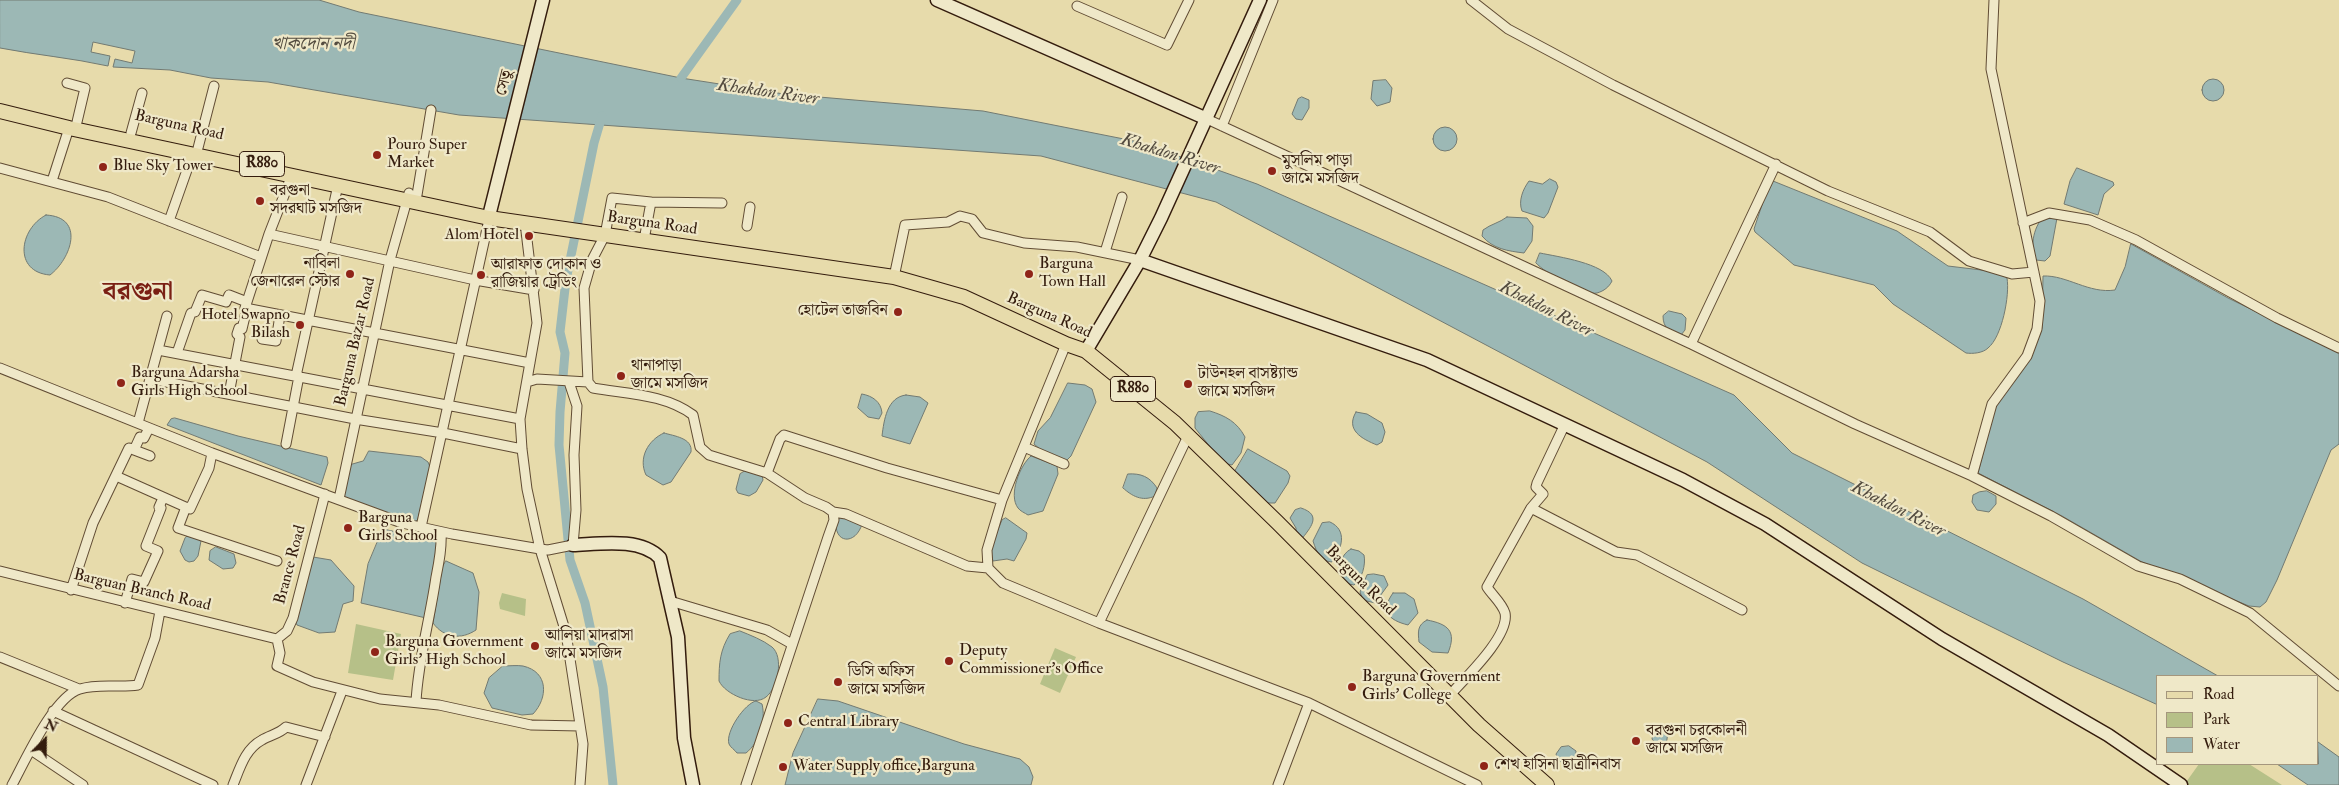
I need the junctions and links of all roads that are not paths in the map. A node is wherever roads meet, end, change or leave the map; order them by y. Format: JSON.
{"nodes":[{"id":1,"x":543,"y":0,"type":"edge"},
{"id":2,"x":937,"y":0,"type":"edge"},
{"id":3,"x":1188,"y":0,"type":"edge"},
{"id":4,"x":1260,"y":0,"type":"edge"},
{"id":5,"x":1273,"y":0,"type":"edge"},
{"id":6,"x":1471,"y":0,"type":"edge"},
{"id":7,"x":1994,"y":0,"type":"edge"},
{"id":8,"x":1077,"y":6,"type":"dead end"},
{"id":9,"x":67,"y":84,"type":"dead end"},
{"id":10,"x":214,"y":86,"type":"dead end"},
{"id":11,"x":142,"y":93,"type":"dead end"},
{"id":12,"x":0,"y":104,"type":"edge"},
{"id":13,"x":431,"y":110,"type":"dead end"},
{"id":14,"x":0,"y":111,"type":"edge"},
{"id":15,"x":1207,"y":120,"type":"junction"},
{"id":16,"x":73,"y":125,"type":"junction"},
{"id":17,"x":1222,"y":126,"type":"junction"},
{"id":18,"x":131,"y":133,"type":"junction"},
{"id":19,"x":195,"y":151,"type":"junction"},
{"id":20,"x":1776,"y":164,"type":"junction"},
{"id":21,"x":0,"y":168,"type":"edge"},
{"id":22,"x":292,"y":176,"type":"junction"},
{"id":23,"x":52,"y":180,"type":"junction"},
{"id":24,"x":338,"y":185,"type":"junction"},
{"id":25,"x":411,"y":196,"type":"junction"},
{"id":26,"x":1122,"y":197,"type":"dead end"},
{"id":27,"x":651,"y":202,"type":"junction"},
{"id":28,"x":722,"y":203,"type":"dead end"},
{"id":29,"x":750,"y":207,"type":"dead end"},
{"id":30,"x":489,"y":215,"type":"junction"},
{"id":31,"x":169,"y":221,"type":"junction"},
{"id":32,"x":524,"y":223,"type":"junction"},
{"id":33,"x":2023,"y":223,"type":"junction"},
{"id":34,"x":747,"y":226,"type":"dead end"},
{"id":35,"x":269,"y":234,"type":"junction"},
{"id":36,"x":605,"y":235,"type":"junction"},
{"id":37,"x":644,"y":240,"type":"junction"},
{"id":38,"x":326,"y":247,"type":"junction"},
{"id":39,"x":1105,"y":252,"type":"junction"},
{"id":40,"x":261,"y":257,"type":"junction"},
{"id":41,"x":390,"y":260,"type":"junction"},
{"id":42,"x":1140,"y":260,"type":"junction"},
{"id":43,"x":2034,"y":272,"type":"junction"},
{"id":44,"x":894,"y":277,"type":"junction"},
{"id":45,"x":475,"y":280,"type":"junction"},
{"id":46,"x":534,"y":290,"type":"junction"},
{"id":47,"x":247,"y":305,"type":"junction"},
{"id":48,"x":280,"y":315,"type":"junction"},
{"id":49,"x":167,"y":316,"type":"dead end"},
{"id":50,"x":308,"y":321,"type":"junction"},
{"id":51,"x":373,"y":333,"type":"junction"},
{"id":52,"x":262,"y":339,"type":"dead end"},
{"id":53,"x":1066,"y":344,"type":"junction"},
{"id":54,"x":1691,"y":344,"type":"junction"},
{"id":55,"x":2339,"y":348,"type":"edge"},
{"id":56,"x":460,"y":349,"type":"junction"},
{"id":57,"x":158,"y":350,"type":"junction"},
{"id":58,"x":1086,"y":351,"type":"junction"},
{"id":59,"x":178,"y":353,"type":"junction"},
{"id":60,"x":530,"y":363,"type":"junction"},
{"id":61,"x":234,"y":364,"type":"junction"},
{"id":62,"x":0,"y":368,"type":"edge"},
{"id":63,"x":298,"y":376,"type":"junction"},
{"id":64,"x":151,"y":379,"type":"junction"},
{"id":65,"x":528,"y":382,"type":"junction"},
{"id":66,"x":569,"y":382,"type":"junction"},
{"id":67,"x":588,"y":382,"type":"junction"},
{"id":68,"x":361,"y":388,"type":"junction"},
{"id":69,"x":229,"y":394,"type":"junction"},
{"id":70,"x":448,"y":405,"type":"junction"},
{"id":71,"x":294,"y":407,"type":"junction"},
{"id":72,"x":355,"y":419,"type":"junction"},
{"id":73,"x":520,"y":419,"type":"junction"},
{"id":74,"x":138,"y":423,"type":"junction"},
{"id":75,"x":1565,"y":424,"type":"junction"},
{"id":76,"x":149,"y":428,"type":"junction"},
{"id":77,"x":443,"y":432,"type":"junction"},
{"id":78,"x":1188,"y":436,"type":"junction"},
{"id":79,"x":286,"y":444,"type":"dead end"},
{"id":80,"x":1024,"y":447,"type":"junction"},
{"id":81,"x":522,"y":449,"type":"junction"},
{"id":82,"x":134,"y":450,"type":"junction"},
{"id":83,"x":212,"y":453,"type":"junction"},
{"id":84,"x":150,"y":456,"type":"dead end"},
{"id":85,"x":1064,"y":464,"type":"dead end"},
{"id":86,"x":767,"y":473,"type":"junction"},
{"id":87,"x":116,"y":476,"type":"junction"},
{"id":88,"x":1972,"y":476,"type":"junction"},
{"id":89,"x":325,"y":494,"type":"junction"},
{"id":90,"x":163,"y":498,"type":"junction"},
{"id":91,"x":338,"y":499,"type":"junction"},
{"id":92,"x":1002,"y":500,"type":"junction"},
{"id":93,"x":186,"y":507,"type":"junction"},
{"id":94,"x":1531,"y":508,"type":"junction"},
{"id":95,"x":833,"y":512,"type":"junction"},
{"id":96,"x":421,"y":528,"type":"junction"},
{"id":97,"x":441,"y":532,"type":"junction"},
{"id":98,"x":573,"y":545,"type":"junction"},
{"id":99,"x":544,"y":549,"type":"junction"},
{"id":100,"x":277,"y":561,"type":"dead end"},
{"id":101,"x":988,"y":568,"type":"junction"},
{"id":102,"x":0,"y":572,"type":"edge"},
{"id":103,"x":71,"y":590,"type":"junction"},
{"id":104,"x":670,"y":601,"type":"junction"},
{"id":105,"x":126,"y":603,"type":"junction"},
{"id":106,"x":1742,"y":610,"type":"dead end"},
{"id":107,"x":160,"y":611,"type":"junction"},
{"id":108,"x":1098,"y":623,"type":"junction"},
{"id":109,"x":276,"y":639,"type":"junction"},
{"id":110,"x":792,"y":644,"type":"junction"},
{"id":111,"x":0,"y":657,"type":"edge"},
{"id":112,"x":2339,"y":686,"type":"edge"},
{"id":113,"x":79,"y":689,"type":"junction"},
{"id":114,"x":342,"y":691,"type":"junction"},
{"id":115,"x":1449,"y":696,"type":"junction"},
{"id":116,"x":416,"y":702,"type":"junction"},
{"id":117,"x":1309,"y":703,"type":"junction"},
{"id":118,"x":52,"y":711,"type":"junction"},
{"id":119,"x":580,"y":726,"type":"junction"},
{"id":120,"x":325,"y":737,"type":"junction"},
{"id":121,"x":31,"y":750,"type":"junction"},
{"id":122,"x":1468,"y":783,"type":"edge"},
{"id":123,"x":12,"y":785,"type":"edge"},
{"id":124,"x":83,"y":785,"type":"edge"},
{"id":125,"x":212,"y":785,"type":"edge"},
{"id":126,"x":233,"y":785,"type":"edge"},
{"id":127,"x":306,"y":785,"type":"edge"},
{"id":128,"x":580,"y":785,"type":"edge"},
{"id":129,"x":693,"y":785,"type":"edge"},
{"id":130,"x":746,"y":785,"type":"edge"},
{"id":131,"x":1278,"y":785,"type":"edge"},
{"id":132,"x":1477,"y":785,"type":"edge"},
{"id":133,"x":1547,"y":785,"type":"edge"},
{"id":134,"x":2180,"y":785,"type":"edge"}],
"edges":[{"from":1,"to":30,"type":"street","name":"সেতু"},
{"from":2,"to":15,"type":"street"},
{"from":3,"to":8,"type":"street"},
{"from":4,"to":15,"type":"street"},
{"from":5,"to":17,"type":"street"},
{"from":6,"to":20,"type":"street"},
{"from":7,"to":33,"type":"street"},
{"from":9,"to":16,"type":"street"},
{"from":10,"to":19,"type":"street"},
{"from":11,"to":18,"type":"street"},
{"from":12,"to":16,"type":"main road","name":"Barguna Road","number":"R880"},
{"from":13,"to":25,"type":"street","name":"Barguna Bazar Road"},
{"from":14,"to":16,"type":"main road","name":"Barguna Road","number":"R880"},
{"from":15,"to":17,"type":"street"},
{"from":15,"to":42,"type":"street"},
{"from":16,"to":18,"type":"main road","name":"Barguna Road","number":"R880"},
{"from":16,"to":19,"type":"main road","name":"Barguna Road","number":"R880"},
{"from":16,"to":23,"type":"street"},
{"from":17,"to":54,"type":"street"},
{"from":18,"to":19,"type":"main road","name":"Barguna Road","number":"R880"},
{"from":19,"to":22,"type":"main road","name":"Barguna Road","number":"R880"},
{"from":19,"to":25,"type":"main road","name":"Barguna Road","number":"R880"},
{"from":19,"to":31,"type":"street"},
{"from":20,"to":43,"type":"street"},
{"from":20,"to":54,"type":"street"},
{"from":21,"to":23,"type":"street"},
{"from":22,"to":24,"type":"main road","name":"Barguna Road","number":"R880"},
{"from":22,"to":35,"type":"street"},
{"from":23,"to":31,"type":"street"},
{"from":24,"to":25,"type":"main road","name":"Barguna Road","number":"R880"},
{"from":24,"to":38,"type":"street"},
{"from":25,"to":30,"type":"main road","name":"Barguna Road","number":"R880"},
{"from":25,"to":41,"type":"street","name":"Barguna Bazar Road"},
{"from":26,"to":39,"type":"street"},
{"from":27,"to":28,"type":"street"},
{"from":27,"to":36,"type":"street"},
{"from":27,"to":37,"type":"street"},
{"from":29,"to":34,"type":"street"},
{"from":30,"to":32,"type":"main road","name":"Barguna Road","number":"R880"},
{"from":30,"to":45,"type":"street"},
{"from":31,"to":40,"type":"street"},
{"from":32,"to":36,"type":"main road","name":"Barguna Road","number":"R880"},
{"from":32,"to":46,"type":"street"},
{"from":33,"to":43,"type":"street"},
{"from":33,"to":55,"type":"street"},
{"from":35,"to":38,"type":"street"},
{"from":35,"to":40,"type":"street"},
{"from":36,"to":37,"type":"main road","name":"Barguna Road","number":"R880"},
{"from":36,"to":67,"type":"street"},
{"from":37,"to":44,"type":"main road","name":"Barguna Road","number":"R880"},
{"from":38,"to":41,"type":"street"},
{"from":38,"to":50,"type":"street"},
{"from":39,"to":42,"type":"street"},
{"from":39,"to":44,"type":"street"},
{"from":40,"to":47,"type":"street"},
{"from":41,"to":45,"type":"street"},
{"from":41,"to":51,"type":"street","name":"Barguna Bazar Road"},
{"from":42,"to":58,"type":"street"},
{"from":42,"to":75,"type":"street"},
{"from":43,"to":88,"type":"street"},
{"from":44,"to":53,"type":"main road","name":"Barguna Road","number":"R880"},
{"from":45,"to":46,"type":"street"},
{"from":45,"to":56,"type":"street"},
{"from":46,"to":60,"type":"street"},
{"from":47,"to":48,"type":"street"},
{"from":47,"to":59,"type":"street"},
{"from":47,"to":61,"type":"street"},
{"from":48,"to":50,"type":"street"},
{"from":48,"to":52,"type":"street"},
{"from":49,"to":57,"type":"street"},
{"from":50,"to":51,"type":"street"},
{"from":50,"to":63,"type":"street"},
{"from":51,"to":56,"type":"street"},
{"from":51,"to":68,"type":"street","name":"Barguna Bazar Road"},
{"from":53,"to":58,"type":"main road","name":"Barguna Road","number":"R880"},
{"from":53,"to":80,"type":"street"},
{"from":54,"to":88,"type":"street"},
{"from":56,"to":60,"type":"street"},
{"from":56,"to":70,"type":"street"},
{"from":57,"to":59,"type":"street"},
{"from":57,"to":64,"type":"street"},
{"from":58,"to":78,"type":"main road","name":"Barguna Road","number":"R880"},
{"from":59,"to":61,"type":"street"},
{"from":60,"to":65,"type":"street"},
{"from":61,"to":63,"type":"street"},
{"from":61,"to":69,"type":"street"},
{"from":62,"to":74,"type":"street"},
{"from":63,"to":68,"type":"street"},
{"from":63,"to":71,"type":"street"},
{"from":64,"to":69,"type":"street"},
{"from":64,"to":74,"type":"street"},
{"from":65,"to":66,"type":"street"},
{"from":65,"to":73,"type":"street"},
{"from":66,"to":67,"type":"street"},
{"from":66,"to":98,"type":"street"},
{"from":67,"to":86,"type":"street"},
{"from":68,"to":70,"type":"street"},
{"from":68,"to":72,"type":"street","name":"Barguna Bazar Road"},
{"from":69,"to":71,"type":"street"},
{"from":70,"to":73,"type":"street"},
{"from":70,"to":77,"type":"street"},
{"from":71,"to":72,"type":"street"},
{"from":71,"to":79,"type":"street"},
{"from":72,"to":77,"type":"street"},
{"from":72,"to":91,"type":"street","name":"Barguna Bazar Road"},
{"from":73,"to":81,"type":"street"},
{"from":74,"to":76,"type":"street"},
{"from":75,"to":94,"type":"street"},
{"from":75,"to":134,"type":"street"},
{"from":76,"to":82,"type":"street"},
{"from":76,"to":83,"type":"street"},
{"from":77,"to":81,"type":"street"},
{"from":77,"to":96,"type":"street"},
{"from":78,"to":108,"type":"street"},
{"from":78,"to":115,"type":"main road","name":"Barguna Road","number":"R880"},
{"from":80,"to":85,"type":"street"},
{"from":80,"to":92,"type":"street"},
{"from":81,"to":99,"type":"street"},
{"from":82,"to":84,"type":"street"},
{"from":82,"to":87,"type":"street"},
{"from":83,"to":89,"type":"street"},
{"from":83,"to":93,"type":"street"},
{"from":86,"to":92,"type":"street"},
{"from":86,"to":95,"type":"street"},
{"from":87,"to":90,"type":"street"},
{"from":87,"to":103,"type":"street"},
{"from":88,"to":112,"type":"street"},
{"from":89,"to":91,"type":"street"},
{"from":89,"to":109,"type":"street","name":"Brance Road"},
{"from":90,"to":93,"type":"street"},
{"from":90,"to":105,"type":"street"},
{"from":91,"to":96,"type":"street"},
{"from":92,"to":101,"type":"street"},
{"from":93,"to":100,"type":"street"},
{"from":94,"to":106,"type":"street"},
{"from":94,"to":115,"type":"street"},
{"from":95,"to":101,"type":"street"},
{"from":95,"to":110,"type":"street"},
{"from":96,"to":97,"type":"street"},
{"from":97,"to":99,"type":"street"},
{"from":97,"to":116,"type":"street"},
{"from":98,"to":99,"type":"street"},
{"from":98,"to":104,"type":"street"},
{"from":99,"to":119,"type":"street"},
{"from":101,"to":108,"type":"street"},
{"from":102,"to":103,"type":"street","name":"Barguan Branch Road"},
{"from":103,"to":105,"type":"street","name":"Barguan Branch Road"},
{"from":104,"to":110,"type":"street"},
{"from":104,"to":129,"type":"street"},
{"from":105,"to":107,"type":"street","name":"Barguan Branch Road"},
{"from":107,"to":109,"type":"street","name":"Barguan Branch Road"},
{"from":107,"to":113,"type":"street"},
{"from":108,"to":117,"type":"street"},
{"from":109,"to":114,"type":"street"},
{"from":110,"to":130,"type":"street"},
{"from":111,"to":113,"type":"street"},
{"from":113,"to":118,"type":"street"},
{"from":114,"to":116,"type":"street"},
{"from":114,"to":120,"type":"street"},
{"from":115,"to":133,"type":"main road","name":"Barguna Road","number":"R880"},
{"from":116,"to":119,"type":"street"},
{"from":117,"to":122,"type":"street"},
{"from":117,"to":131,"type":"street"},
{"from":118,"to":121,"type":"street"},
{"from":118,"to":125,"type":"street"},
{"from":119,"to":128,"type":"street"},
{"from":120,"to":126,"type":"street"},
{"from":120,"to":127,"type":"street"},
{"from":121,"to":123,"type":"street"},
{"from":121,"to":124,"type":"street"},
{"from":122,"to":132,"type":"street"}]}
